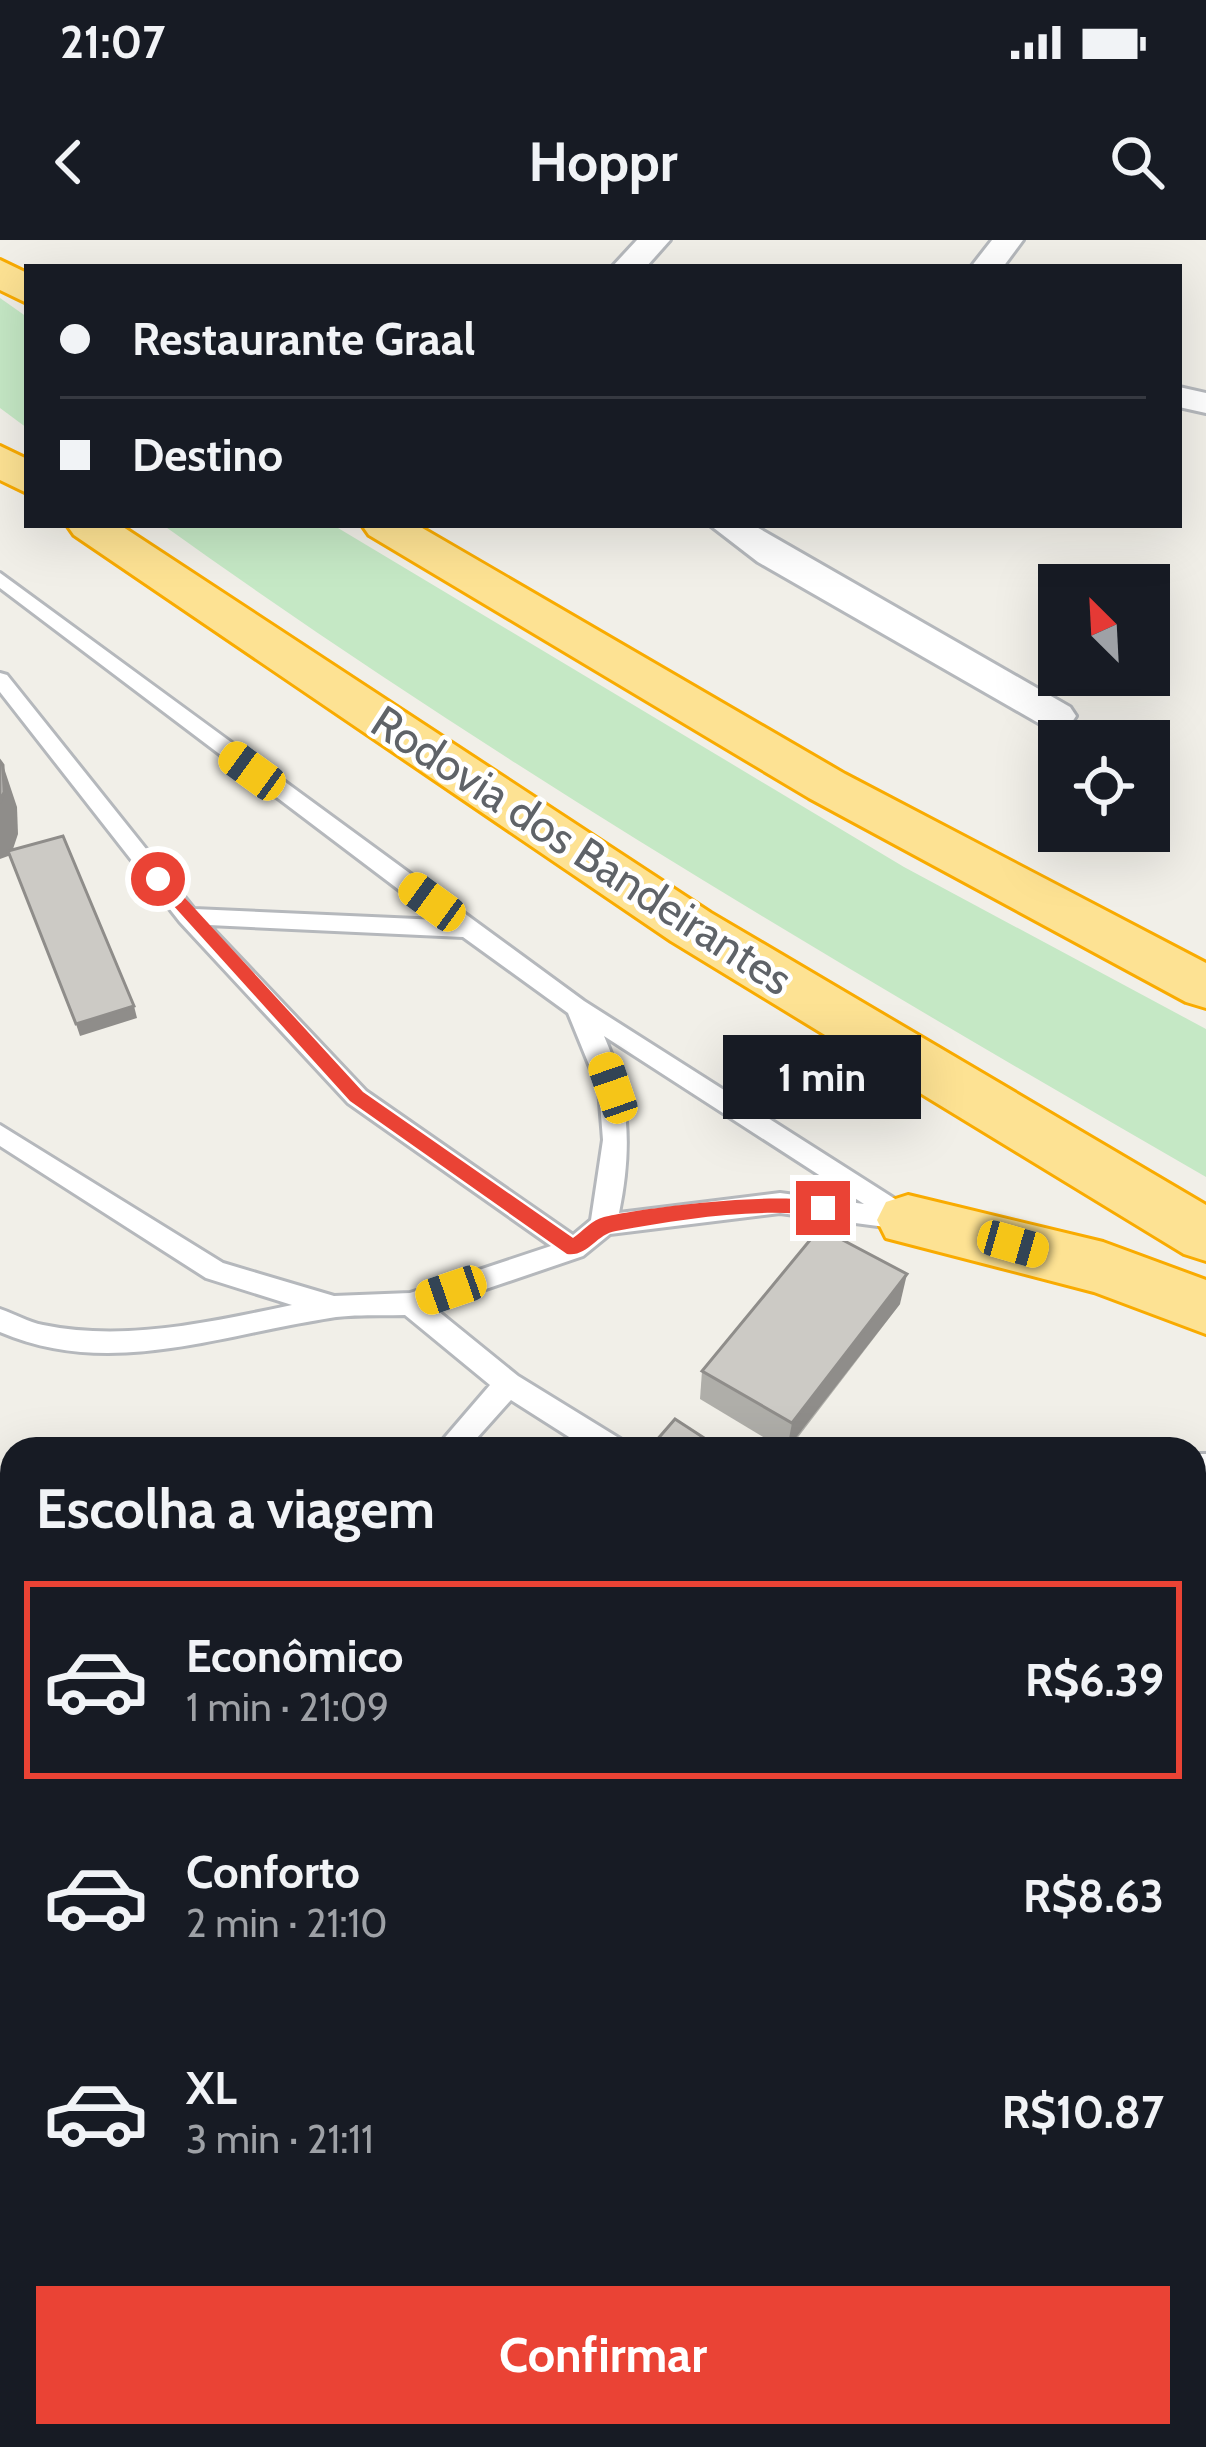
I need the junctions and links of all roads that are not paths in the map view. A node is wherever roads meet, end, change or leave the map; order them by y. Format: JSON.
{"nodes":[{"id":1,"x":655,"y":240,"type":"edge"},
{"id":2,"x":1008,"y":240,"type":"edge"},
{"id":3,"x":631,"y":264,"type":"edge"},
{"id":4,"x":989,"y":264,"type":"edge"},
{"id":5,"x":0,"y":459,"type":"edge"},
{"id":6,"x":24,"y":478,"type":"edge"},
{"id":7,"x":94,"y":528,"type":"edge"},
{"id":8,"x":390,"y":528,"type":"edge"},
{"id":9,"x":732,"y":528,"type":"edge"},
{"id":10,"x":0,"y":579,"type":"edge"},
{"id":11,"x":0,"y":679,"type":"edge"},
{"id":12,"x":1056,"y":716,"type":"dead end"},
{"id":13,"x":188,"y":916,"type":"junction"},
{"id":14,"x":468,"y":929,"type":"junction"},
{"id":15,"x":1206,"y":988,"type":"edge"},
{"id":16,"x":576,"y":1006,"type":"junction"},
{"id":17,"x":0,"y":1134,"type":"edge"},
{"id":18,"x":908,"y":1220,"type":"junction"},
{"id":19,"x":603,"y":1225,"type":"junction"},
{"id":20,"x":1206,"y":1236,"type":"edge"},
{"id":21,"x":574,"y":1249,"type":"junction"},
{"id":22,"x":410,"y":1304,"type":"junction"},
{"id":23,"x":334,"y":1307,"type":"junction"},
{"id":24,"x":1206,"y":1307,"type":"edge"},
{"id":25,"x":0,"y":1320,"type":"edge"},
{"id":26,"x":508,"y":1384,"type":"junction"},
{"id":27,"x":459,"y":1437,"type":"edge"},
{"id":28,"x":593,"y":1437,"type":"edge"}],
"edges":[{"from":1,"to":3,"type":"street"},
{"from":2,"to":4,"type":"street"},
{"from":5,"to":6,"type":"highway"},
{"from":7,"to":20,"type":"highway","name":"Rodovia dos Bandeirantes"},
{"from":8,"to":15,"type":"highway"},
{"from":9,"to":12,"type":"street"},
{"from":10,"to":14,"type":"lane"},
{"from":11,"to":13,"type":"lane"},
{"from":13,"to":14,"type":"lane"},
{"from":13,"to":21,"type":"lane"},
{"from":14,"to":16,"type":"lane"},
{"from":16,"to":18,"type":"lane"},
{"from":16,"to":19,"type":"lane"},
{"from":17,"to":23,"type":"lane"},
{"from":18,"to":19,"type":"lane"},
{"from":18,"to":24,"type":"highway"},
{"from":19,"to":21,"type":"lane"},
{"from":21,"to":22,"type":"lane"},
{"from":22,"to":23,"type":"lane"},
{"from":22,"to":26,"type":"lane"},
{"from":23,"to":25,"type":"lane"},
{"from":26,"to":27,"type":"lane"},
{"from":26,"to":28,"type":"lane"}]}
